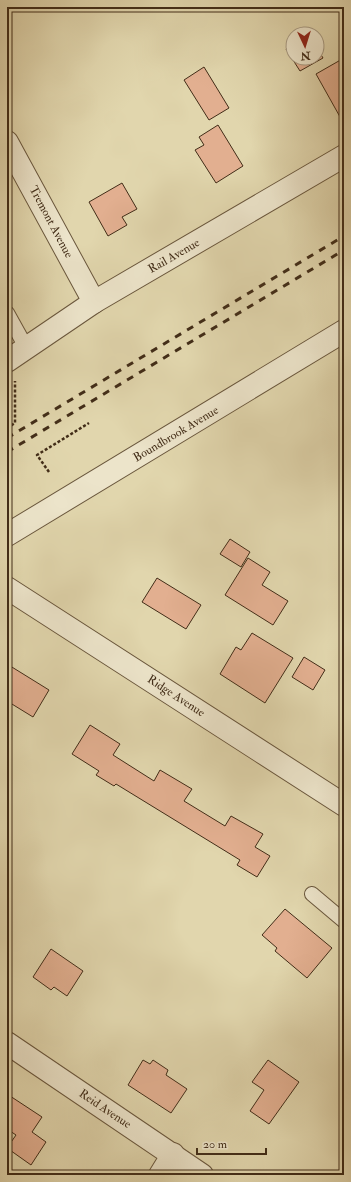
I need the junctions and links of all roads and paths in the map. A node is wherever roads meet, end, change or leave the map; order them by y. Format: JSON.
{"nodes":[{"id":1,"x":7,"y":142,"type":"edge"},
{"id":2,"x":344,"y":156,"type":"edge"},
{"id":3,"x":94,"y":302,"type":"junction"},
{"id":4,"x":7,"y":313,"type":"edge"},
{"id":5,"x":344,"y":331,"type":"edge"},
{"id":6,"x":16,"y":355,"type":"edge"},
{"id":7,"x":89,"y":423,"type":"dead end"},
{"id":8,"x":7,"y":428,"type":"edge"},
{"id":9,"x":49,"y":472,"type":"dead end"},
{"id":10,"x":7,"y":536,"type":"edge"},
{"id":11,"x":7,"y":588,"type":"edge"},
{"id":12,"x":344,"y":805,"type":"edge"},
{"id":13,"x":312,"y":894,"type":"dead end"},
{"id":14,"x":344,"y":921,"type":"edge"},
{"id":15,"x":7,"y":1043,"type":"edge"},
{"id":16,"x":173,"y":1154,"type":"junction"},
{"id":17,"x":160,"y":1175,"type":"edge"},
{"id":18,"x":202,"y":1175,"type":"edge"}],
"edges":[{"from":1,"to":3,"type":"street","name":"Tremont Avenue"},
{"from":2,"to":3,"type":"street","name":"Rail Avenue"},
{"from":3,"to":6,"type":"street","name":"Rail Avenue"},
{"from":4,"to":6,"type":"lane"},
{"from":5,"to":10,"type":"street","name":"Boundbrook Avenue"},
{"from":6,"to":8,"type":"path"},
{"from":7,"to":9,"type":"path"},
{"from":11,"to":12,"type":"street","name":"Ridge Avenue"},
{"from":13,"to":14,"type":"lane"},
{"from":15,"to":16,"type":"street","name":"Reid Avenue"},
{"from":16,"to":17,"type":"street"},
{"from":16,"to":18,"type":"street","name":"Reid Avenue"}]}
